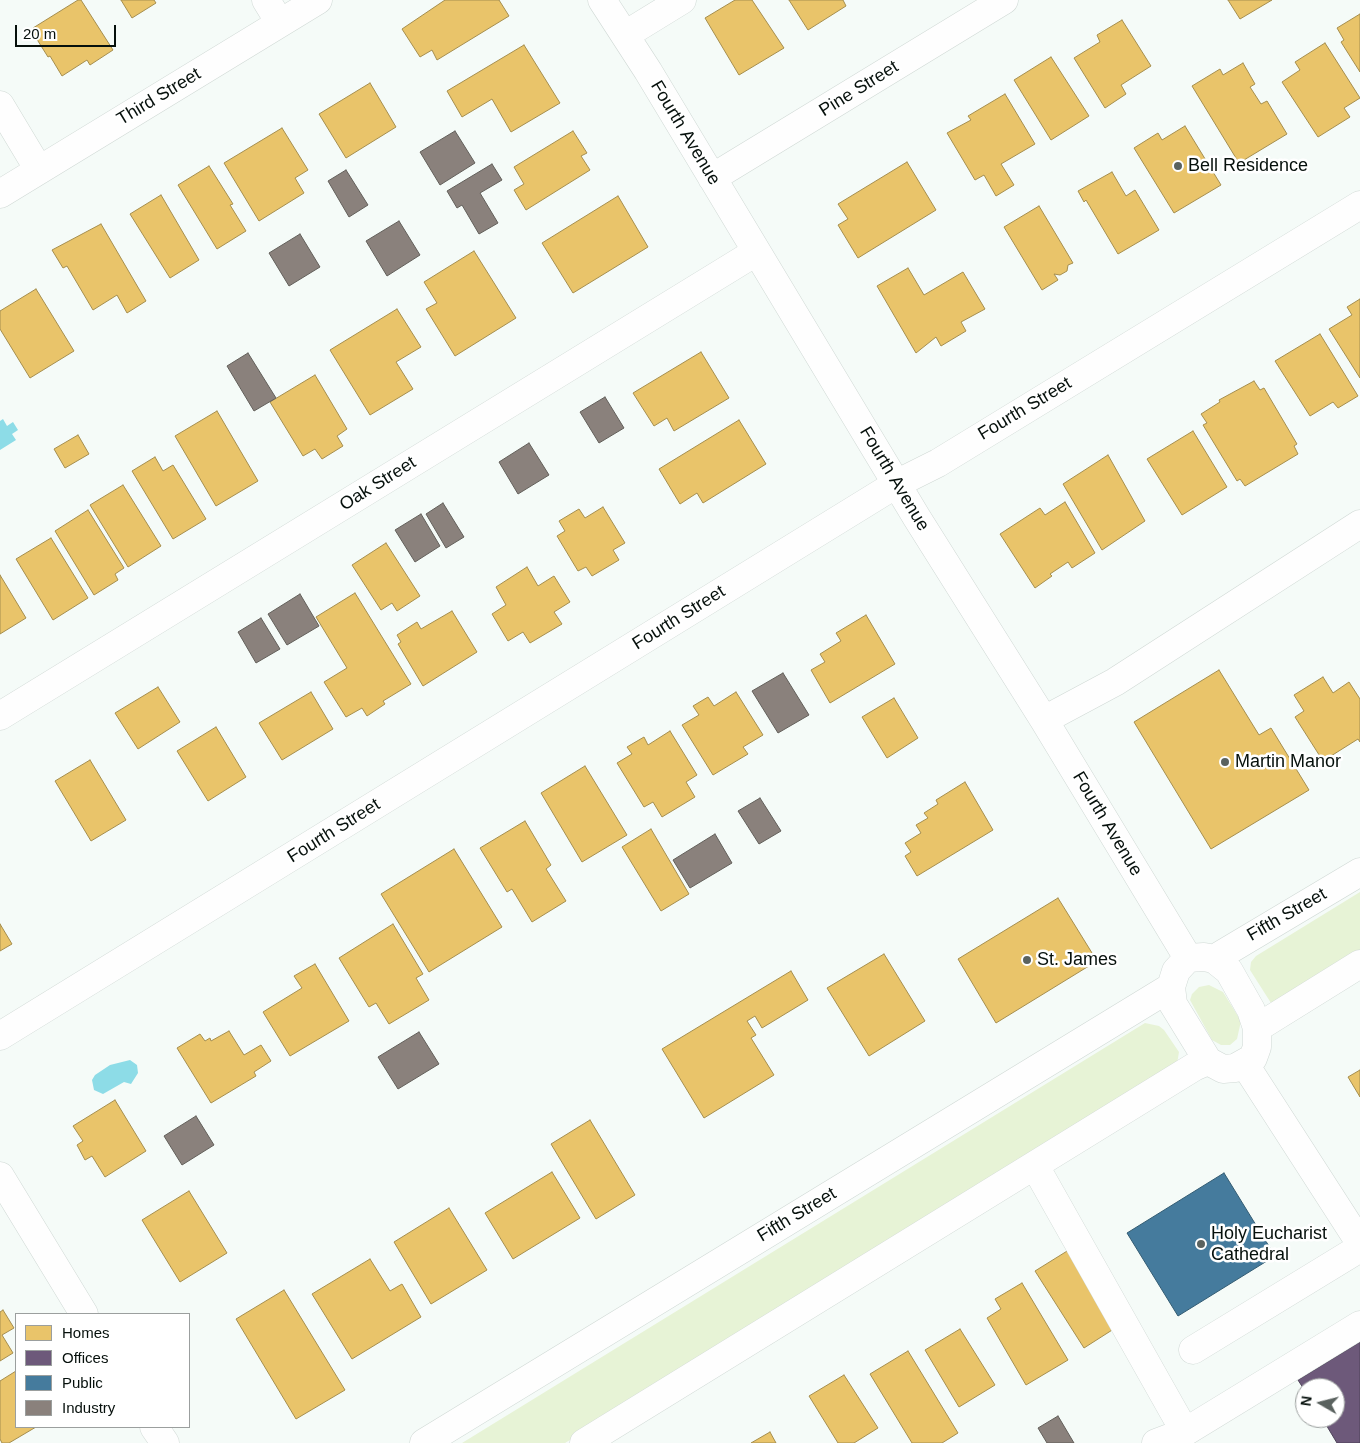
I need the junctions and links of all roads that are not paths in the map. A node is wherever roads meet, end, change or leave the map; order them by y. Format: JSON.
{"nodes":[{"id":1,"x":266,"y":0,"type":"edge"},
{"id":2,"x":318,"y":0,"type":"edge"},
{"id":3,"x":602,"y":0,"type":"edge"},
{"id":4,"x":682,"y":0,"type":"edge"},
{"id":5,"x":1004,"y":0,"type":"edge"},
{"id":6,"x":280,"y":23,"type":"junction"},
{"id":7,"x":625,"y":35,"type":"junction"},
{"id":8,"x":0,"y":105,"type":"edge"},
{"id":9,"x":39,"y":170,"type":"junction"},
{"id":10,"x":712,"y":178,"type":"junction"},
{"id":11,"x":0,"y":194,"type":"edge"},
{"id":12,"x":1360,"y":205,"type":"edge"},
{"id":13,"x":756,"y":252,"type":"junction"},
{"id":14,"x":898,"y":483,"type":"junction"},
{"id":15,"x":1360,"y":524,"type":"edge"},
{"id":16,"x":0,"y":716,"type":"edge"},
{"id":17,"x":1044,"y":720,"type":"junction"},
{"id":18,"x":1360,"y":872,"type":"edge"},
{"id":19,"x":1201,"y":958,"type":"junction"},
{"id":20,"x":1360,"y":964,"type":"edge"},
{"id":21,"x":1171,"y":987,"type":"junction"},
{"id":22,"x":1257,"y":1028,"type":"junction"},
{"id":23,"x":0,"y":1036,"type":"edge"},
{"id":24,"x":1208,"y":1061,"type":"junction"},
{"id":25,"x":1244,"y":1063,"type":"junction"},
{"id":26,"x":1035,"y":1166,"type":"junction"},
{"id":27,"x":0,"y":1176,"type":"edge"},
{"id":28,"x":1360,"y":1243,"type":"edge"},
{"id":29,"x":1360,"y":1248,"type":"edge"},
{"id":30,"x":83,"y":1313,"type":"edge"},
{"id":31,"x":1360,"y":1325,"type":"edge"},
{"id":32,"x":1193,"y":1350,"type":"dead end"},
{"id":33,"x":155,"y":1428,"type":"edge"},
{"id":34,"x":1185,"y":1432,"type":"junction"},
{"id":35,"x":164,"y":1443,"type":"edge"},
{"id":36,"x":424,"y":1443,"type":"edge"},
{"id":37,"x":584,"y":1443,"type":"edge"},
{"id":38,"x":1156,"y":1443,"type":"edge"}],
"edges":[{"from":1,"to":6,"type":"street"},
{"from":2,"to":6,"type":"street","name":"Third Street"},
{"from":3,"to":7,"type":"street","name":"Fourth Avenue"},
{"from":4,"to":7,"type":"street"},
{"from":5,"to":10,"type":"street","name":"Pine Street"},
{"from":6,"to":9,"type":"street","name":"Third Street"},
{"from":7,"to":10,"type":"street","name":"Fourth Avenue"},
{"from":8,"to":9,"type":"street"},
{"from":9,"to":11,"type":"street","name":"Third Street"},
{"from":10,"to":13,"type":"street","name":"Fourth Avenue"},
{"from":12,"to":14,"type":"street","name":"Fourth Street"},
{"from":13,"to":14,"type":"street","name":"Fourth Avenue"},
{"from":13,"to":16,"type":"street","name":"Oak Street"},
{"from":14,"to":17,"type":"street","name":"Fourth Avenue"},
{"from":14,"to":23,"type":"street","name":"Fourth Street"},
{"from":15,"to":17,"type":"street"},
{"from":17,"to":19,"type":"street","name":"Fourth Avenue"},
{"from":18,"to":19,"type":"street","name":"Fifth Street"},
{"from":19,"to":21,"type":"street"},
{"from":19,"to":22,"type":"street"},
{"from":20,"to":22,"type":"street"},
{"from":21,"to":24,"type":"street"},
{"from":21,"to":36,"type":"street","name":"Fifth Street"},
{"from":22,"to":25,"type":"street"},
{"from":24,"to":25,"type":"street"},
{"from":24,"to":26,"type":"street"},
{"from":25,"to":28,"type":"street"},
{"from":26,"to":34,"type":"street"},
{"from":26,"to":37,"type":"street"},
{"from":27,"to":30,"type":"street"},
{"from":29,"to":32,"type":"street"},
{"from":31,"to":34,"type":"street"},
{"from":33,"to":35,"type":"street"},
{"from":34,"to":38,"type":"street"}]}
